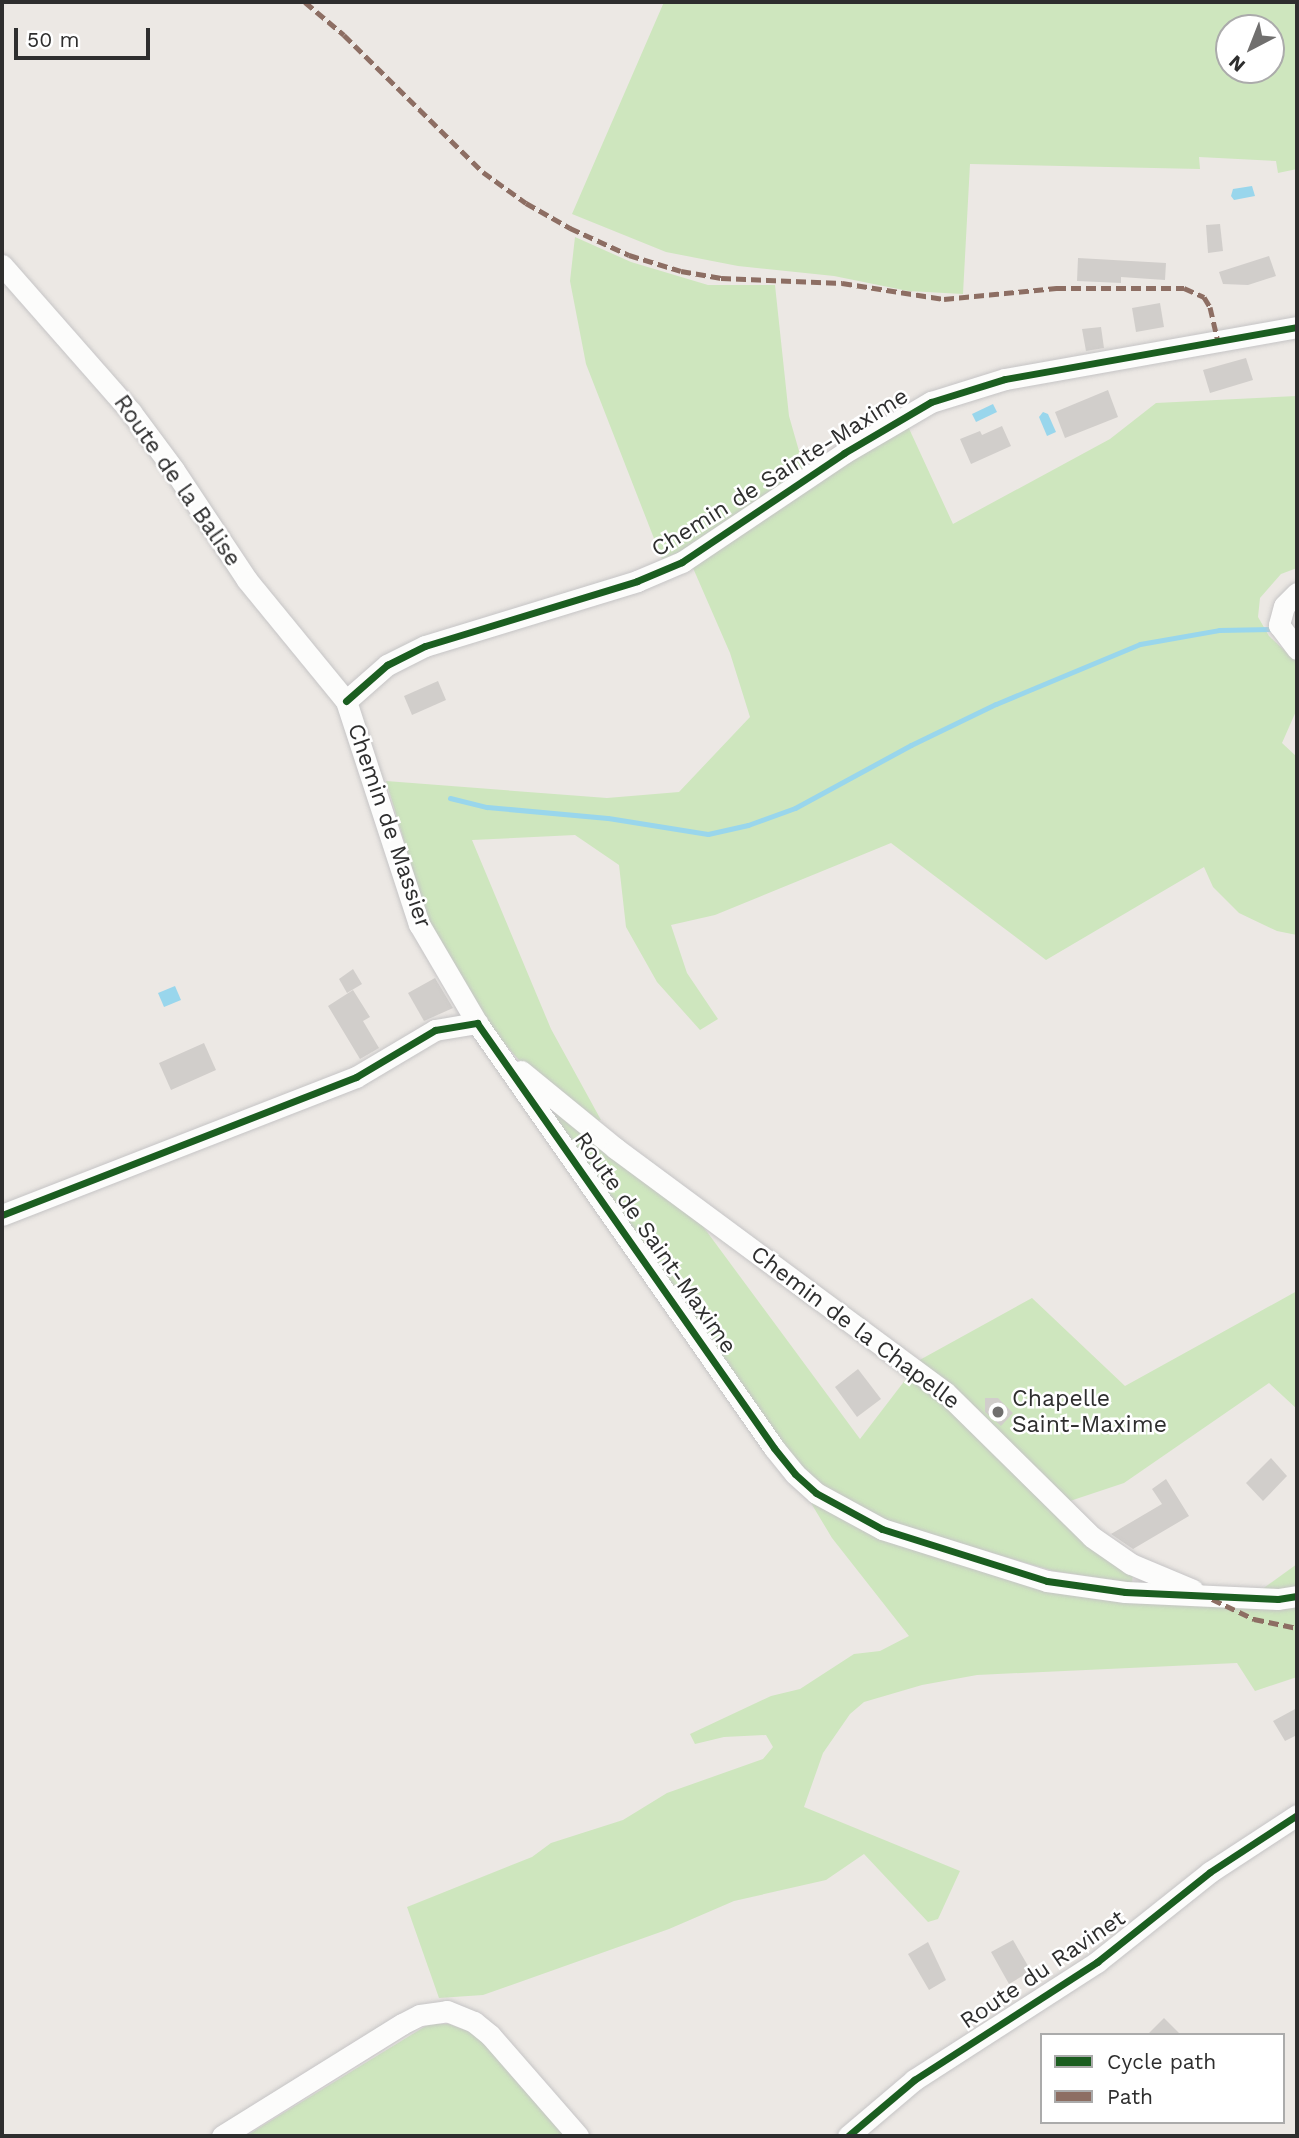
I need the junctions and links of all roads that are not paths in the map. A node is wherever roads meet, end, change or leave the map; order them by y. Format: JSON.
{"nodes":[{"id":1,"x":2,"y":265,"type":"edge"},
{"id":2,"x":1297,"y":327,"type":"edge"},
{"id":3,"x":1297,"y":593,"type":"edge"},
{"id":4,"x":1288,"y":638,"type":"edge"},
{"id":5,"x":346,"y":701,"type":"junction"},
{"id":6,"x":477,"y":1023,"type":"junction"},
{"id":7,"x":503,"y":1056,"type":"junction"},
{"id":8,"x":2,"y":1215,"type":"edge"},
{"id":9,"x":1206,"y":1596,"type":"junction"},
{"id":10,"x":1297,"y":1597,"type":"edge"},
{"id":11,"x":1297,"y":1815,"type":"edge"},
{"id":12,"x":222,"y":2136,"type":"edge"},
{"id":13,"x":578,"y":2136,"type":"edge"},
{"id":14,"x":848,"y":2136,"type":"edge"}],
"edges":[{"from":1,"to":5,"type":"street","name":"Route de la Balise"},
{"from":2,"to":5,"type":"street","name":"Chemin de Sainte-Maxime"},
{"from":3,"to":4,"type":"street"},
{"from":5,"to":6,"type":"street","name":"Chemin de Massier"},
{"from":6,"to":7,"type":"street","name":"Route de Saint-Maxime"},
{"from":6,"to":8,"type":"street"},
{"from":7,"to":9,"type":"street","name":"Chemin de la Chapelle"},
{"from":7,"to":9,"type":"street","name":"Route de Saint-Maxime"},
{"from":9,"to":10,"type":"street","name":"Route de Saint-Maxime"},
{"from":11,"to":14,"type":"street","name":"Route du Ravinet"},
{"from":12,"to":13,"type":"street"}]}
